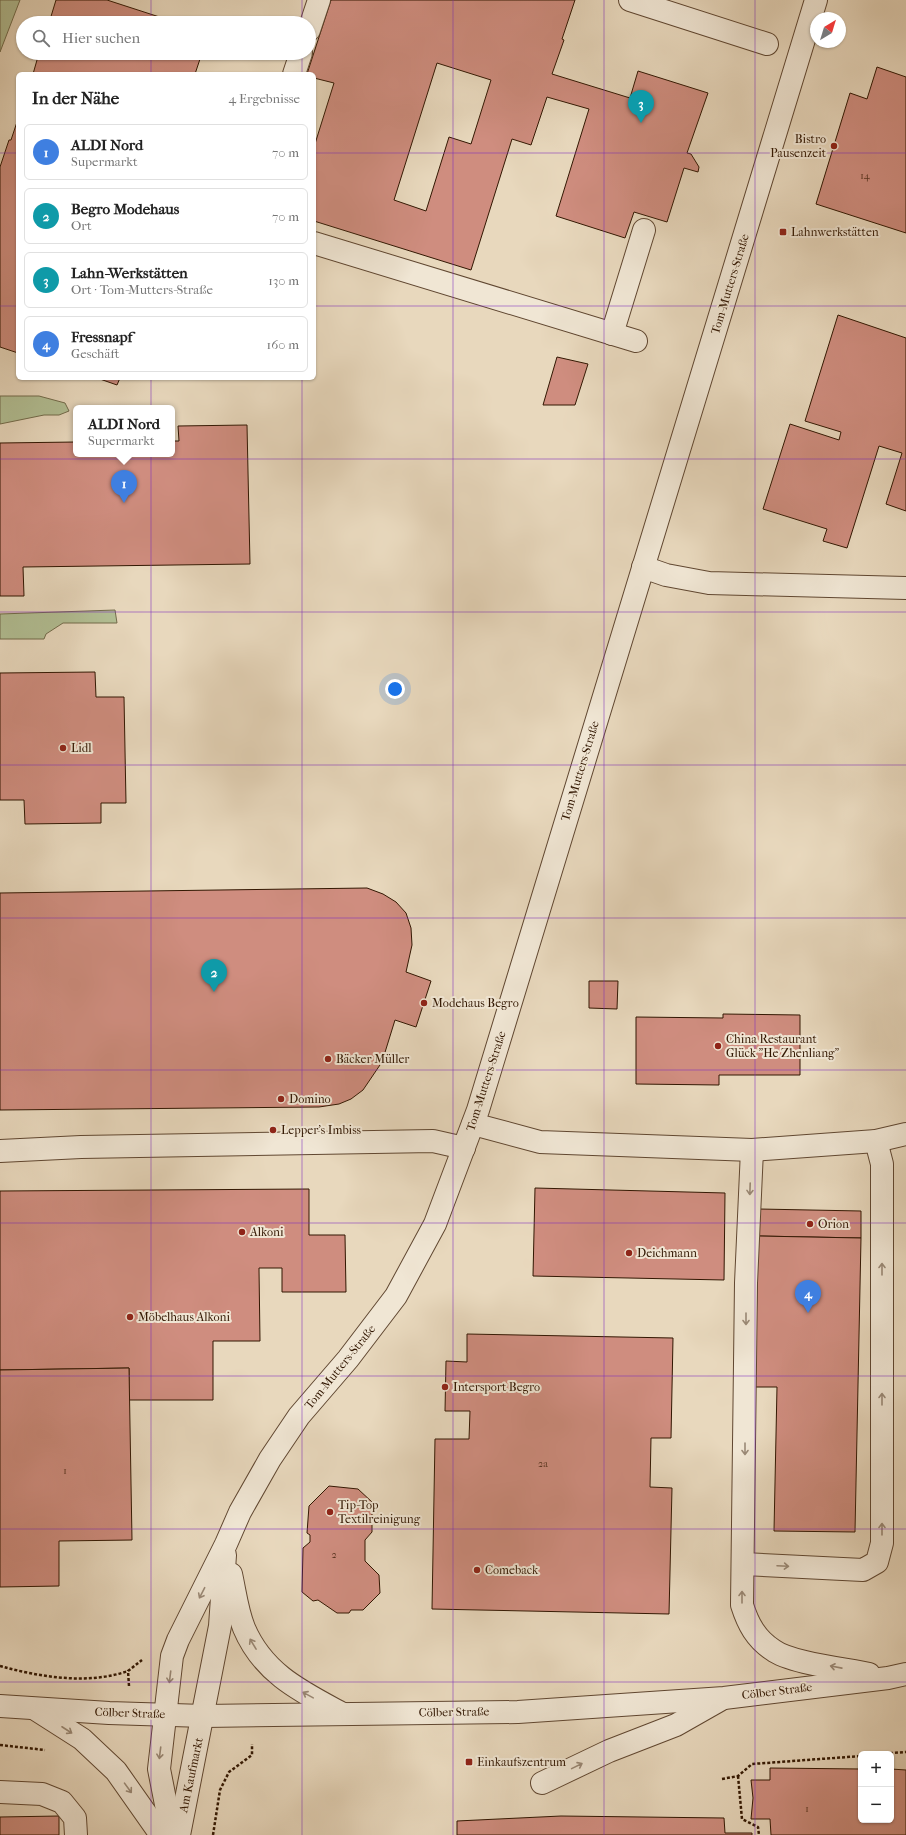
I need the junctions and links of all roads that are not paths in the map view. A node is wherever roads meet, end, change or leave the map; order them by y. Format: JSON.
{"nodes":[{"id":1,"x":319,"y":0,"type":"edge"},
{"id":2,"x":630,"y":0,"type":"edge"},
{"id":3,"x":816,"y":0,"type":"edge"},
{"id":4,"x":314,"y":16,"type":"edge"},
{"id":5,"x":767,"y":44,"type":"dead end"},
{"id":6,"x":299,"y":60,"type":"edge"},
{"id":7,"x":295,"y":72,"type":"edge"},
{"id":8,"x":644,"y":230,"type":"dead end"},
{"id":9,"x":316,"y":244,"type":"edge"},
{"id":10,"x":612,"y":334,"type":"junction"},
{"id":11,"x":636,"y":341,"type":"dead end"},
{"id":12,"x":643,"y":567,"type":"junction"},
{"id":13,"x":906,"y":588,"type":"edge"},
{"id":14,"x":473,"y":1124,"type":"junction"},
{"id":15,"x":906,"y":1134,"type":"edge"},
{"id":16,"x":876,"y":1141,"type":"junction"},
{"id":17,"x":464,"y":1148,"type":"junction"},
{"id":18,"x":752,"y":1150,"type":"junction"},
{"id":19,"x":0,"y":1151,"type":"edge"},
{"id":20,"x":225,"y":1545,"type":"junction"},
{"id":21,"x":744,"y":1564,"type":"junction"},
{"id":22,"x":897,"y":1676,"type":"edge"},
{"id":23,"x":724,"y":1698,"type":"junction"},
{"id":24,"x":0,"y":1706,"type":"edge"},
{"id":25,"x":35,"y":1709,"type":"junction"},
{"id":26,"x":341,"y":1713,"type":"junction"},
{"id":27,"x":165,"y":1715,"type":"junction"},
{"id":28,"x":204,"y":1716,"type":"junction"},
{"id":29,"x":542,"y":1783,"type":"dead end"},
{"id":30,"x":0,"y":1792,"type":"edge"},
{"id":31,"x":76,"y":1835,"type":"edge"},
{"id":32,"x":161,"y":1835,"type":"edge"},
{"id":33,"x":172,"y":1835,"type":"edge"},
{"id":34,"x":179,"y":1835,"type":"edge"}],
"edges":[{"from":1,"to":4,"type":"street"},
{"from":2,"to":5,"type":"street"},
{"from":3,"to":12,"type":"street","name":"Tom-Mutters-Straße"},
{"from":6,"to":7,"type":"street"},
{"from":8,"to":10,"type":"street"},
{"from":9,"to":10,"type":"street"},
{"from":10,"to":11,"type":"street"},
{"from":12,"to":13,"type":"street"},
{"from":12,"to":14,"type":"street","name":"Tom-Mutters-Straße"},
{"from":14,"to":17,"type":"street","name":"Tom-Mutters-Straße"},
{"from":14,"to":18,"type":"street"},
{"from":15,"to":16,"type":"street"},
{"from":16,"to":18,"type":"street"},
{"from":21,"to":16,"type":"street","one_way":true},
{"from":17,"to":19,"type":"street"},
{"from":17,"to":20,"type":"street","name":"Tom-Mutters-Straße"},
{"from":18,"to":21,"type":"street","one_way":true},
{"from":26,"to":20,"type":"street","one_way":true},
{"from":20,"to":27,"type":"street","name":"Tom-Mutters-Straße","one_way":true},
{"from":20,"to":28,"type":"street","name":"Tom-Mutters-Straße"},
{"from":22,"to":21,"type":"street","one_way":true},
{"from":22,"to":23,"type":"street","name":"Cölber Straße"},
{"from":23,"to":26,"type":"street","name":"Cölber Straße"},
{"from":29,"to":23,"type":"street","one_way":true},
{"from":24,"to":25,"type":"street","name":"Cölber Straße"},
{"from":25,"to":27,"type":"street","name":"Cölber Straße"},
{"from":25,"to":32,"type":"street","one_way":true},
{"from":26,"to":28,"type":"street","name":"Cölber Straße"},
{"from":27,"to":28,"type":"street","name":"Cölber Straße"},
{"from":27,"to":33,"type":"street","name":"Am Kaufmarkt","one_way":true},
{"from":28,"to":34,"type":"street","name":"Am Kaufmarkt"},
{"from":30,"to":31,"type":"street"}]}
